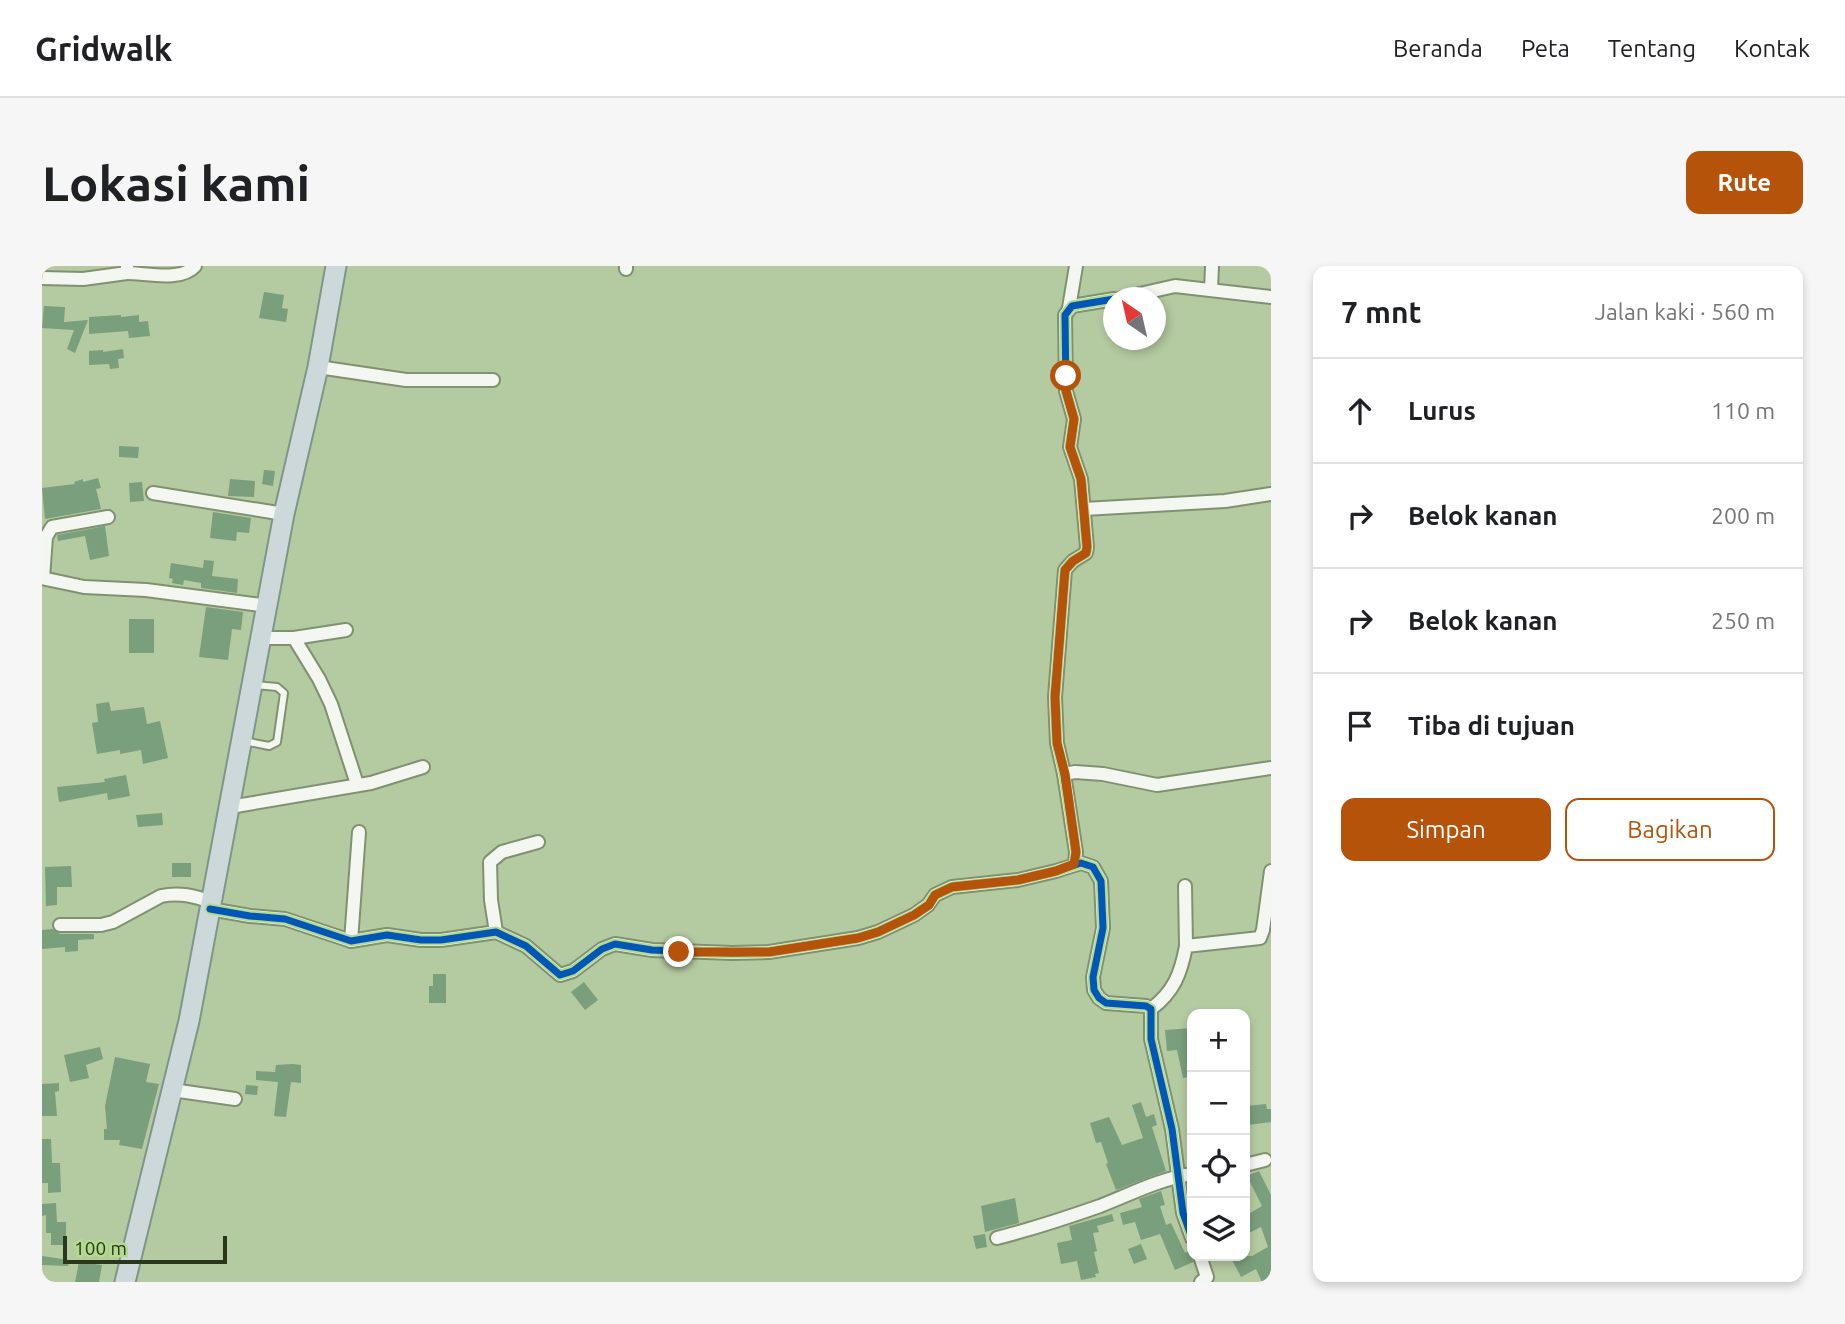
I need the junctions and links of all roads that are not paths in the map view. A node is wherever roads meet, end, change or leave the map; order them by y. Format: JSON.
{"nodes":[{"id":1,"x":195,"y":266,"type":"edge"},
{"id":2,"x":336,"y":266,"type":"edge"},
{"id":3,"x":1076,"y":266,"type":"edge"},
{"id":4,"x":1212,"y":266,"type":"edge"},
{"id":5,"x":127,"y":270,"type":"edge"},
{"id":6,"x":42,"y":278,"type":"edge"},
{"id":7,"x":1166,"y":287,"type":"edge"},
{"id":8,"x":1211,"y":290,"type":"junction"},
{"id":9,"x":1271,"y":297,"type":"edge"},
{"id":10,"x":1103,"y":301,"type":"edge"},
{"id":11,"x":1069,"y":308,"type":"junction"},
{"id":12,"x":318,"y":368,"type":"junction"},
{"id":13,"x":493,"y":380,"type":"dead end"},
{"id":14,"x":153,"y":493,"type":"dead end"},
{"id":15,"x":1271,"y":494,"type":"edge"},
{"id":16,"x":1084,"y":509,"type":"junction"},
{"id":17,"x":284,"y":514,"type":"junction"},
{"id":18,"x":108,"y":517,"type":"dead end"},
{"id":19,"x":43,"y":578,"type":"edge"},
{"id":20,"x":268,"y":606,"type":"junction"},
{"id":21,"x":346,"y":630,"type":"dead end"},
{"id":22,"x":261,"y":638,"type":"junction"},
{"id":23,"x":294,"y":638,"type":"junction"},
{"id":24,"x":253,"y":684,"type":"junction"},
{"id":25,"x":242,"y":741,"type":"junction"},
{"id":26,"x":423,"y":768,"type":"dead end"},
{"id":27,"x":1271,"y":768,"type":"edge"},
{"id":28,"x":1065,"y":774,"type":"junction"},
{"id":29,"x":358,"y":784,"type":"junction"},
{"id":30,"x":230,"y":807,"type":"junction"},
{"id":31,"x":359,"y":832,"type":"dead end"},
{"id":32,"x":538,"y":842,"type":"dead end"},
{"id":33,"x":1074,"y":864,"type":"junction"},
{"id":34,"x":1271,"y":871,"type":"edge"},
{"id":35,"x":1185,"y":887,"type":"dead end"},
{"id":36,"x":211,"y":905,"type":"junction"},
{"id":37,"x":60,"y":925,"type":"dead end"},
{"id":38,"x":496,"y":932,"type":"junction"},
{"id":39,"x":351,"y":941,"type":"junction"},
{"id":40,"x":1186,"y":946,"type":"junction"},
{"id":41,"x":1151,"y":1009,"type":"junction"},
{"id":42,"x":172,"y":1090,"type":"junction"},
{"id":43,"x":235,"y":1100,"type":"dead end"},
{"id":44,"x":1265,"y":1160,"type":"dead end"},
{"id":45,"x":1250,"y":1164,"type":"edge"},
{"id":46,"x":1187,"y":1175,"type":"edge"},
{"id":47,"x":1178,"y":1176,"type":"junction"},
{"id":48,"x":1187,"y":1224,"type":"edge"},
{"id":49,"x":997,"y":1238,"type":"dead end"},
{"id":50,"x":1202,"y":1261,"type":"edge"},
{"id":51,"x":125,"y":1282,"type":"edge"},
{"id":52,"x":1201,"y":1282,"type":"edge"}],
"edges":[{"from":1,"to":5,"type":"street"},
{"from":2,"to":12,"type":"highway"},
{"from":3,"to":11,"type":"street"},
{"from":4,"to":8,"type":"street"},
{"from":5,"to":6,"type":"street"},
{"from":7,"to":8,"type":"street"},
{"from":8,"to":9,"type":"street"},
{"from":10,"to":11,"type":"street"},
{"from":11,"to":16,"type":"street"},
{"from":12,"to":13,"type":"street"},
{"from":12,"to":17,"type":"highway"},
{"from":14,"to":17,"type":"street"},
{"from":15,"to":16,"type":"street"},
{"from":16,"to":28,"type":"street"},
{"from":17,"to":20,"type":"highway"},
{"from":18,"to":19,"type":"street"},
{"from":19,"to":20,"type":"street"},
{"from":20,"to":22,"type":"highway"},
{"from":21,"to":23,"type":"street"},
{"from":22,"to":23,"type":"street"},
{"from":22,"to":24,"type":"highway"},
{"from":23,"to":29,"type":"street"},
{"from":24,"to":25,"type":"highway"},
{"from":24,"to":25,"type":"lane"},
{"from":25,"to":30,"type":"highway"},
{"from":26,"to":29,"type":"street"},
{"from":27,"to":28,"type":"street"},
{"from":28,"to":33,"type":"street"},
{"from":29,"to":30,"type":"street"},
{"from":30,"to":36,"type":"highway"},
{"from":31,"to":39,"type":"street"},
{"from":32,"to":38,"type":"street"},
{"from":33,"to":38,"type":"street"},
{"from":33,"to":41,"type":"street"},
{"from":34,"to":40,"type":"street"},
{"from":35,"to":40,"type":"street"},
{"from":36,"to":37,"type":"street"},
{"from":36,"to":39,"type":"street"},
{"from":36,"to":42,"type":"highway"},
{"from":38,"to":39,"type":"street"},
{"from":40,"to":41,"type":"street"},
{"from":41,"to":47,"type":"street"},
{"from":42,"to":43,"type":"street"},
{"from":42,"to":51,"type":"highway"},
{"from":44,"to":45,"type":"street"},
{"from":46,"to":47,"type":"street"},
{"from":47,"to":48,"type":"street"},
{"from":47,"to":49,"type":"street"},
{"from":50,"to":52,"type":"street"}]}
